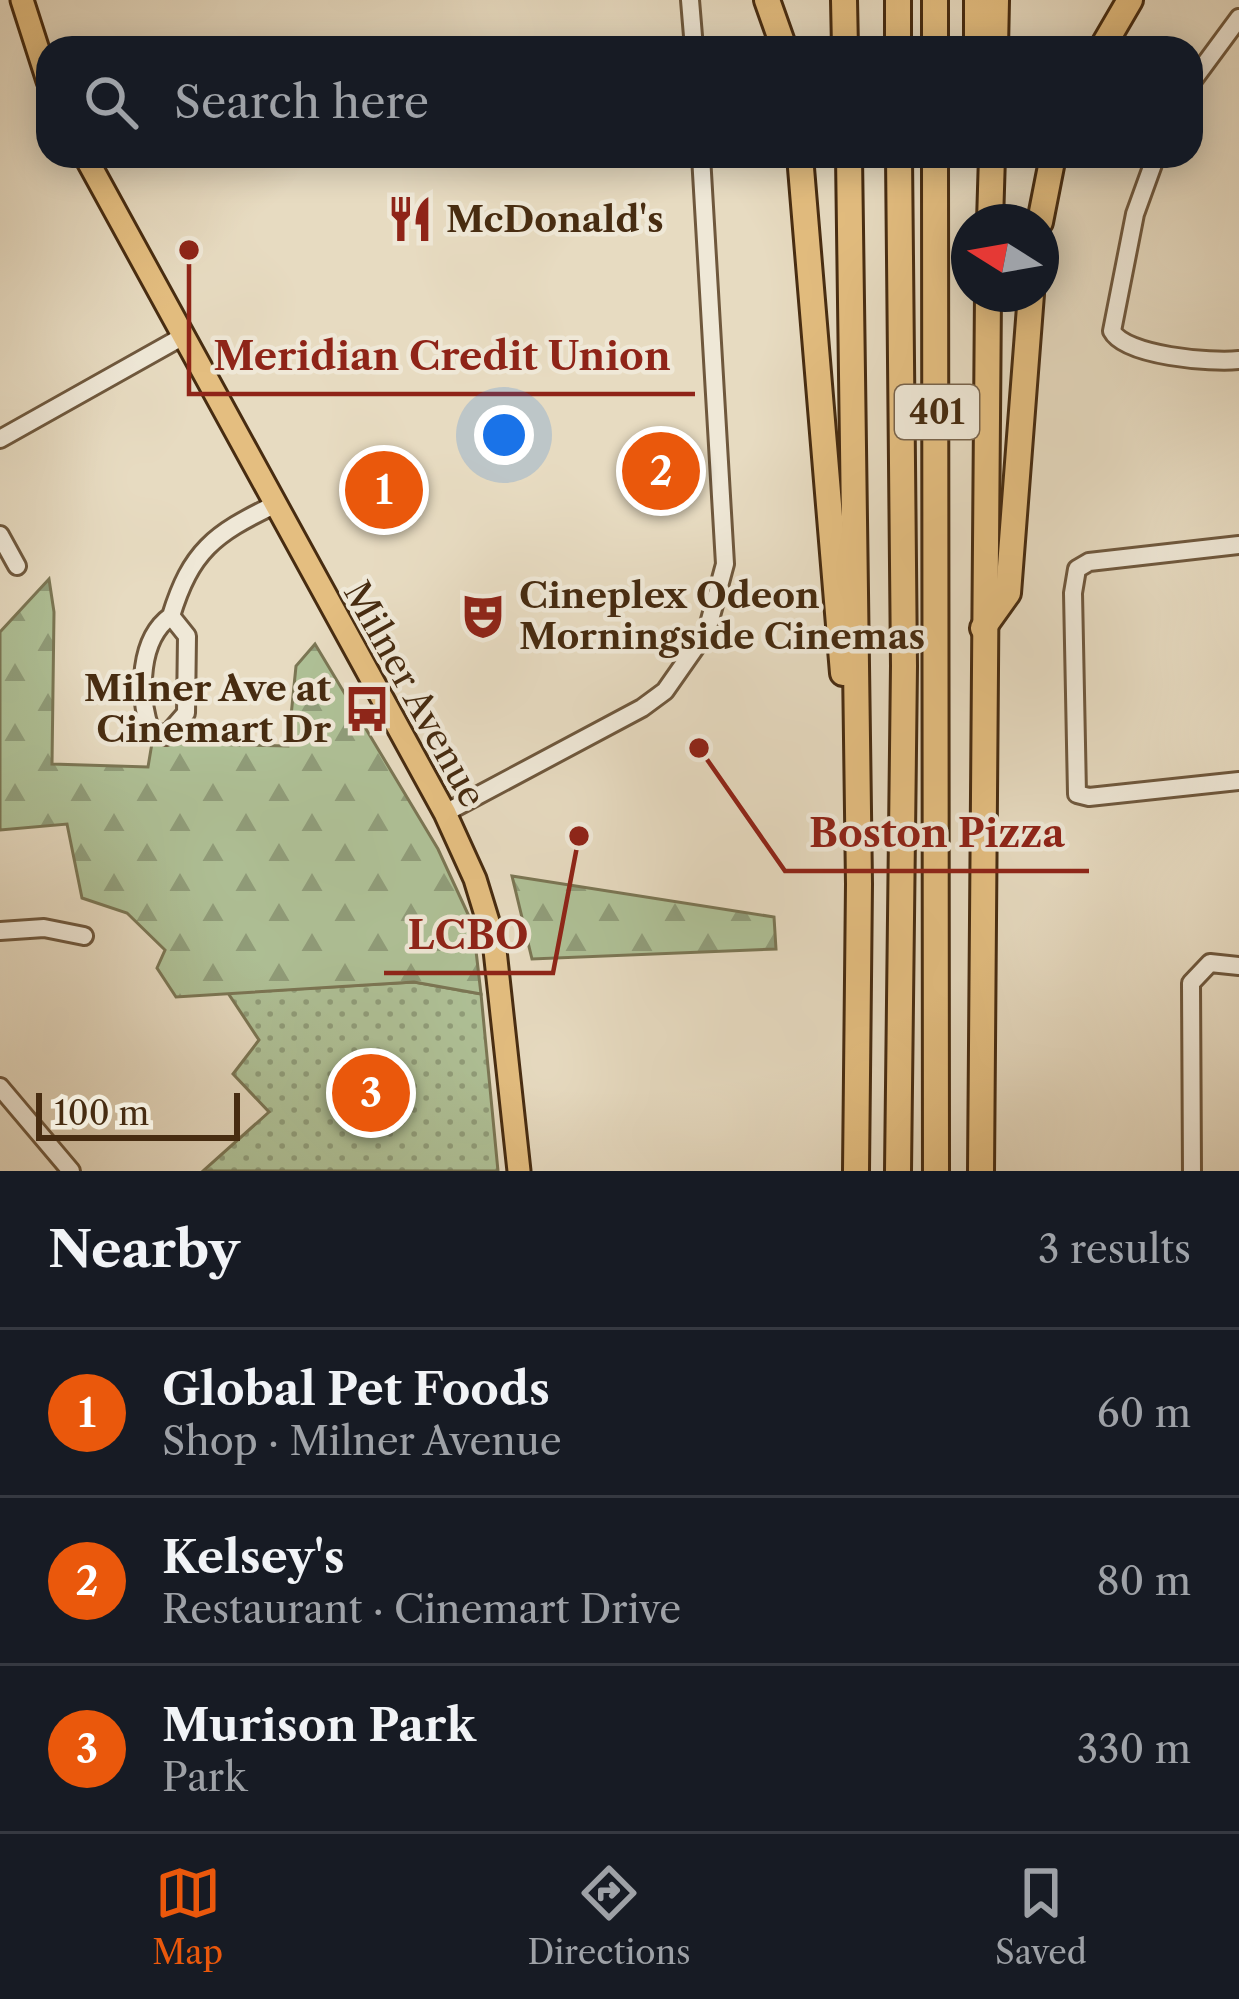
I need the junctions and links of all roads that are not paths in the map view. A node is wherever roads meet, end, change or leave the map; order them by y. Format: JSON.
{"nodes":[{"id":1,"x":22,"y":0,"type":"edge"},
{"id":2,"x":690,"y":0,"type":"edge"},
{"id":3,"x":766,"y":0,"type":"edge"},
{"id":4,"x":844,"y":0,"type":"edge"},
{"id":5,"x":898,"y":0,"type":"edge"},
{"id":6,"x":935,"y":0,"type":"edge"},
{"id":7,"x":976,"y":0,"type":"edge"},
{"id":8,"x":996,"y":0,"type":"edge"},
{"id":9,"x":1130,"y":0,"type":"edge"},
{"id":10,"x":1239,"y":18,"type":"edge"},
{"id":11,"x":693,"y":36,"type":"edge"},
{"id":12,"x":780,"y":36,"type":"edge"},
{"id":13,"x":845,"y":36,"type":"edge"},
{"id":14,"x":898,"y":36,"type":"edge"},
{"id":15,"x":935,"y":36,"type":"edge"},
{"id":16,"x":976,"y":36,"type":"edge"},
{"id":17,"x":994,"y":36,"type":"edge"},
{"id":18,"x":1109,"y":36,"type":"edge"},
{"id":19,"x":36,"y":44,"type":"edge"},
{"id":20,"x":1203,"y":67,"type":"edge"},
{"id":21,"x":91,"y":168,"type":"edge"},
{"id":22,"x":702,"y":168,"type":"edge"},
{"id":23,"x":801,"y":168,"type":"edge"},
{"id":24,"x":849,"y":168,"type":"edge"},
{"id":25,"x":899,"y":168,"type":"edge"},
{"id":26,"x":935,"y":168,"type":"edge"},
{"id":27,"x":976,"y":168,"type":"edge"},
{"id":28,"x":992,"y":168,"type":"edge"},
{"id":29,"x":1051,"y":168,"type":"edge"},
{"id":30,"x":1152,"y":168,"type":"edge"},
{"id":31,"x":976,"y":204,"type":"edge"},
{"id":32,"x":991,"y":204,"type":"edge"},
{"id":33,"x":1044,"y":204,"type":"edge"},
{"id":34,"x":981,"y":312,"type":"edge"},
{"id":35,"x":987,"y":312,"type":"edge"},
{"id":36,"x":1029,"y":312,"type":"edge"},
{"id":37,"x":986,"y":329,"type":"junction"},
{"id":38,"x":180,"y":338,"type":"junction"},
{"id":39,"x":1239,"y":360,"type":"edge"},
{"id":40,"x":0,"y":439,"type":"edge"},
{"id":41,"x":274,"y":505,"type":"junction"},
{"id":42,"x":0,"y":535,"type":"edge"},
{"id":43,"x":1239,"y":545,"type":"edge"},
{"id":44,"x":17,"y":566,"type":"dead end"},
{"id":45,"x":171,"y":616,"type":"junction"},
{"id":46,"x":983,"y":628,"type":"junction"},
{"id":47,"x":1239,"y":782,"type":"edge"},
{"id":48,"x":445,"y":813,"type":"junction"},
{"id":49,"x":859,"y":884,"type":"junction"},
{"id":50,"x":0,"y":931,"type":"edge"},
{"id":51,"x":84,"y":937,"type":"dead end"},
{"id":52,"x":1239,"y":966,"type":"edge"},
{"id":53,"x":0,"y":1087,"type":"edge"},
{"id":54,"x":63,"y":1168,"type":"edge"},
{"id":55,"x":518,"y":1171,"type":"edge"},
{"id":56,"x":856,"y":1171,"type":"edge"},
{"id":57,"x":898,"y":1171,"type":"edge"},
{"id":58,"x":936,"y":1171,"type":"edge"},
{"id":59,"x":981,"y":1171,"type":"edge"},
{"id":60,"x":1192,"y":1171,"type":"edge"}],
"edges":[{"from":1,"to":19,"type":"main road"},
{"from":2,"to":11,"type":"street"},
{"from":3,"to":12,"type":"highway"},
{"from":4,"to":13,"type":"highway"},
{"from":5,"to":14,"type":"highway"},
{"from":6,"to":15,"type":"highway"},
{"from":7,"to":16,"type":"highway"},
{"from":8,"to":17,"type":"highway"},
{"from":9,"to":18,"type":"highway"},
{"from":10,"to":20,"type":"street"},
{"from":21,"to":38,"type":"main road","name":"Milner Avenue"},
{"from":22,"to":48,"type":"street"},
{"from":23,"to":49,"type":"highway"},
{"from":24,"to":49,"type":"highway","number":"401"},
{"from":25,"to":57,"type":"highway","number":"401"},
{"from":26,"to":58,"type":"highway","number":"401"},
{"from":27,"to":31,"type":"highway"},
{"from":28,"to":32,"type":"highway"},
{"from":29,"to":33,"type":"highway"},
{"from":30,"to":39,"type":"street"},
{"from":34,"to":37,"type":"highway"},
{"from":35,"to":37,"type":"highway","number":"401"},
{"from":36,"to":46,"type":"highway"},
{"from":37,"to":46,"type":"highway","number":"401"},
{"from":38,"to":40,"type":"street"},
{"from":38,"to":41,"type":"main road","name":"Milner Avenue"},
{"from":41,"to":45,"type":"street"},
{"from":41,"to":48,"type":"main road","name":"Milner Avenue"},
{"from":42,"to":44,"type":"street"},
{"from":43,"to":47,"type":"street"},
{"from":45,"to":45,"type":"street"},
{"from":46,"to":59,"type":"highway","number":"401"},
{"from":48,"to":55,"type":"main road","name":"Milner Avenue"},
{"from":49,"to":56,"type":"highway","number":"401"},
{"from":50,"to":51,"type":"street"},
{"from":52,"to":60,"type":"street"},
{"from":53,"to":54,"type":"street"}]}
